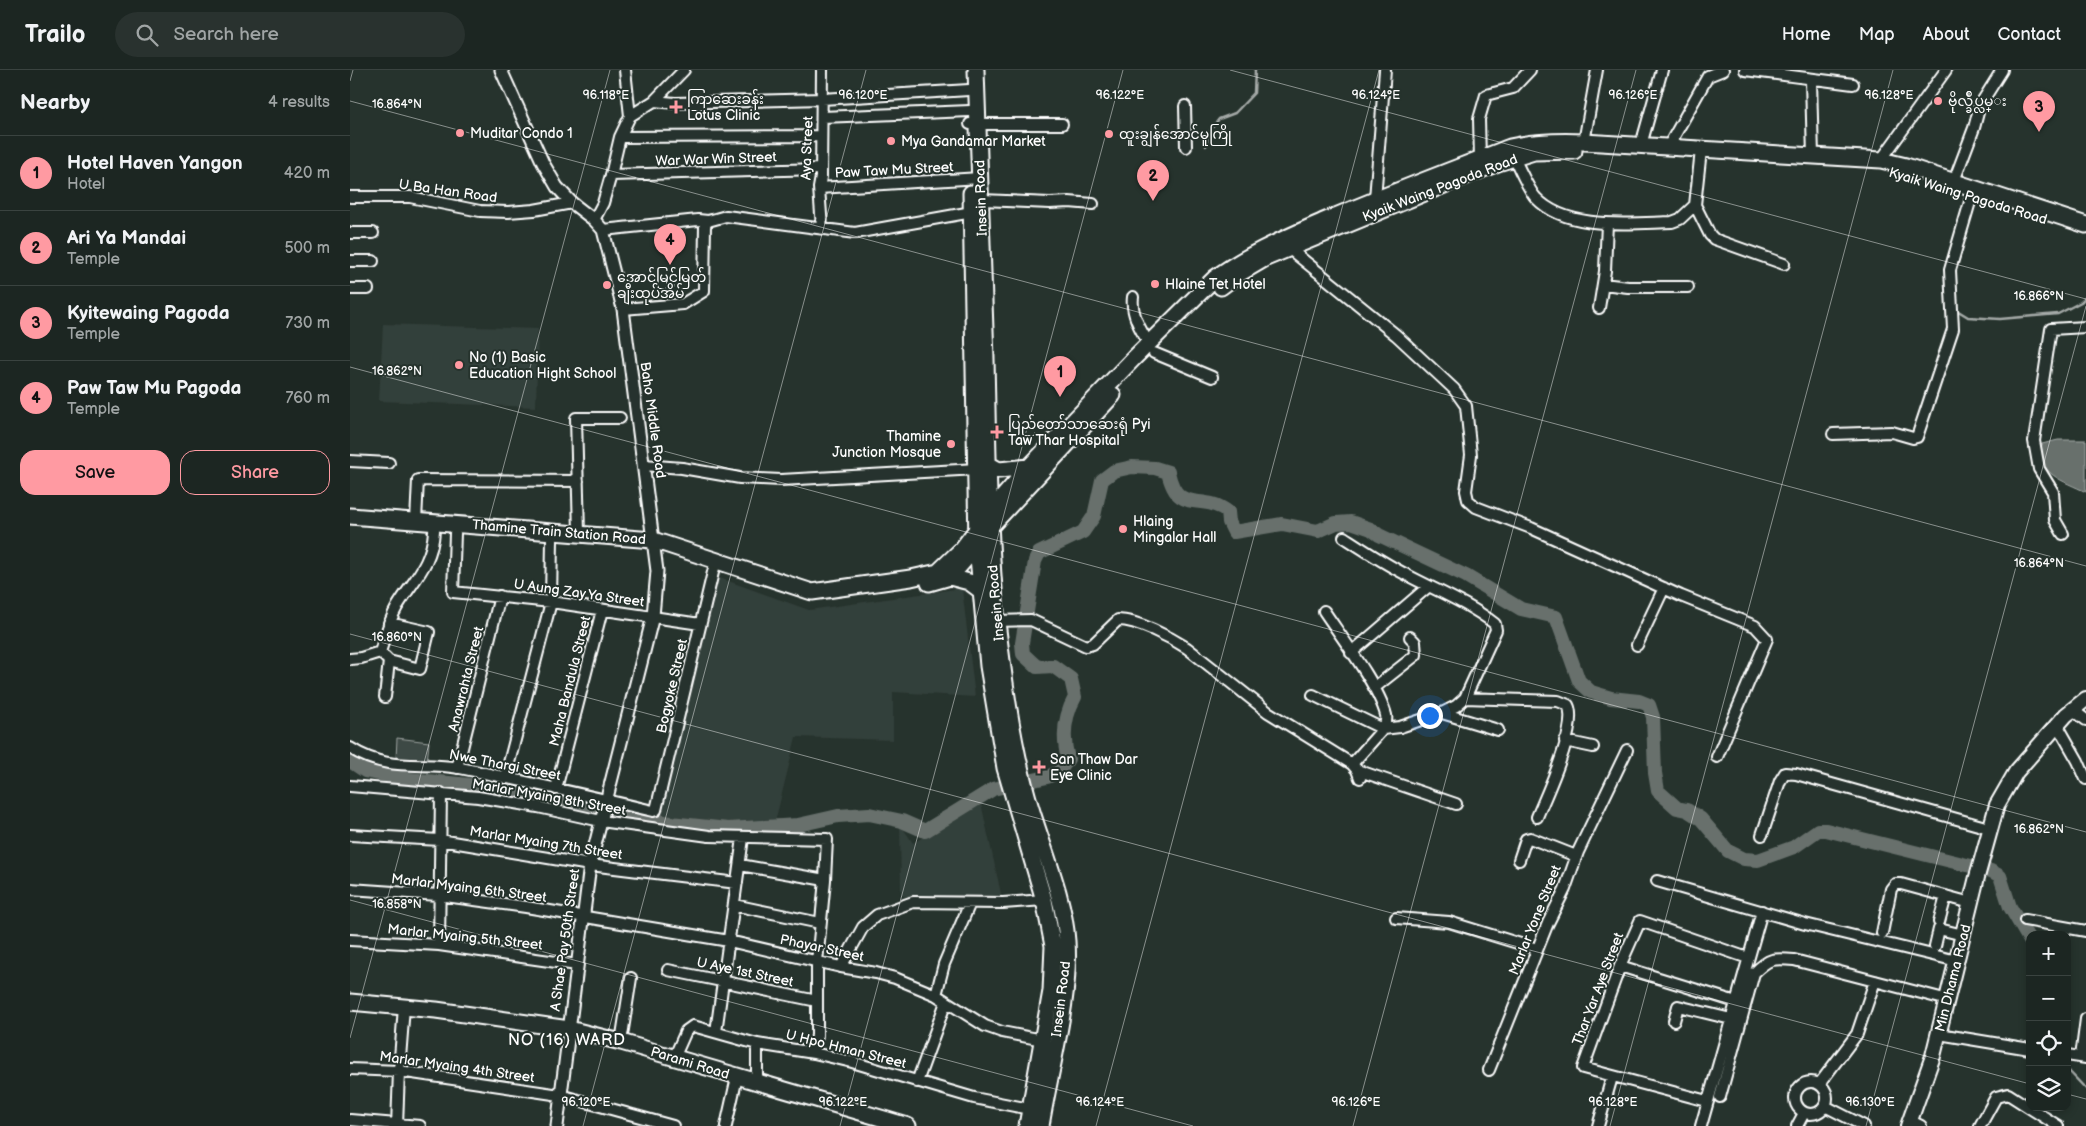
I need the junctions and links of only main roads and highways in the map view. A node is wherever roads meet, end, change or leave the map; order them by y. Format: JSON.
{"nodes":[{"id":1,"x":968,"y":70,"type":"edge"},
{"id":2,"x":976,"y":70,"type":"edge"},
{"id":3,"x":972,"y":120,"type":"junction"},
{"id":4,"x":1640,"y":150,"type":"junction"},
{"id":5,"x":1512,"y":153,"type":"junction"},
{"id":6,"x":1700,"y":154,"type":"junction"},
{"id":7,"x":1813,"y":161,"type":"junction"},
{"id":8,"x":976,"y":178,"type":"junction"},
{"id":9,"x":1378,"y":205,"type":"junction"},
{"id":10,"x":2086,"y":225,"type":"edge"},
{"id":11,"x":2086,"y":234,"type":"edge"},
{"id":12,"x":1151,"y":348,"type":"junction"},
{"id":13,"x":983,"y":467,"type":"junction"},
{"id":14,"x":1029,"y":467,"type":"junction"},
{"id":15,"x":350,"y":516,"type":"edge"},
{"id":16,"x":985,"y":522,"type":"junction"},
{"id":17,"x":350,"y":526,"type":"edge"},
{"id":18,"x":436,"y":528,"type":"junction"},
{"id":19,"x":565,"y":536,"type":"junction"},
{"id":20,"x":654,"y":545,"type":"junction"},
{"id":21,"x":977,"y":546,"type":"junction"},
{"id":22,"x":950,"y":577,"type":"junction"},
{"id":23,"x":981,"y":591,"type":"junction"},
{"id":24,"x":2081,"y":706,"type":"edge"},
{"id":25,"x":1014,"y":773,"type":"junction"},
{"id":26,"x":1044,"y":875,"type":"junction"},
{"id":27,"x":350,"y":1002,"type":"edge"},
{"id":28,"x":1914,"y":1124,"type":"edge"},
{"id":29,"x":908,"y":1126,"type":"edge"},
{"id":30,"x":1027,"y":1126,"type":"edge"},
{"id":31,"x":1041,"y":1126,"type":"edge"}],
"edges":[{"from":1,"to":3,"type":"main road","name":"Insein Road"},
{"from":2,"to":3,"type":"main road","name":"Insein Road"},
{"from":3,"to":8,"type":"main road","name":"Insein Road"},
{"from":4,"to":5,"type":"main road","name":"Kyaik Waing Pagoda Road"},
{"from":4,"to":5,"type":"main road","name":"Kyaik Waing Pagoda Road"},
{"from":4,"to":6,"type":"main road","name":"Kyaik Waing Pagoda Road"},
{"from":4,"to":6,"type":"main road","name":"Kyaik Waing Pagoda Road"},
{"from":5,"to":9,"type":"main road","name":"Kyaik Waing Pagoda Road"},
{"from":5,"to":9,"type":"main road","name":"Kyaik Waing Pagoda Road"},
{"from":6,"to":7,"type":"main road","name":"Kyaik Waing Pagoda Road"},
{"from":7,"to":10,"type":"main road","name":"Kyaik Waing Pagoda Road"},
{"from":7,"to":11,"type":"main road","name":"Kyaik Waing Pagoda Road"},
{"from":8,"to":13,"type":"main road","name":"Insein Road"},
{"from":8,"to":13,"type":"main road","name":"Insein Road"},
{"from":9,"to":12,"type":"main road","name":"Kyaik Waing Pagoda Road"},
{"from":12,"to":14,"type":"main road","name":"Kyaik Waing Pagoda Road"},
{"from":12,"to":16,"type":"main road","name":"Kyaik Waing Pagoda Road"},
{"from":13,"to":14,"type":"main road"},
{"from":13,"to":16,"type":"main road","name":"Insein Road"},
{"from":14,"to":16,"type":"main road","name":"Kyaik Waing Pagoda Road"},
{"from":15,"to":18,"type":"main road","name":"Thamine Train Station Road"},
{"from":16,"to":20,"type":"main road","name":"Thamine Train Station Road"},
{"from":16,"to":21,"type":"main road","name":"Insein Road"},
{"from":16,"to":25,"type":"main road","name":"Insein Road"},
{"from":17,"to":18,"type":"main road","name":"Thamine Train Station Road"},
{"from":18,"to":19,"type":"main road","name":"Thamine Train Station Road"},
{"from":18,"to":19,"type":"main road","name":"Thamine Train Station Road"},
{"from":19,"to":20,"type":"main road","name":"Thamine Train Station Road"},
{"from":20,"to":22,"type":"main road","name":"Thamine Train Station Road"},
{"from":21,"to":22,"type":"main road"},
{"from":21,"to":23,"type":"main road","name":"Insein Road"},
{"from":22,"to":23,"type":"main road"},
{"from":23,"to":25,"type":"main road","name":"Insein Road"},
{"from":24,"to":28,"type":"main road","name":"Min Dhama Road"},
{"from":25,"to":26,"type":"main road","name":"Insein Road"},
{"from":26,"to":30,"type":"main road","name":"Insein Road"},
{"from":26,"to":31,"type":"main road","name":"Insein Road"},
{"from":27,"to":29,"type":"main road","name":"Parami Road"}]}
